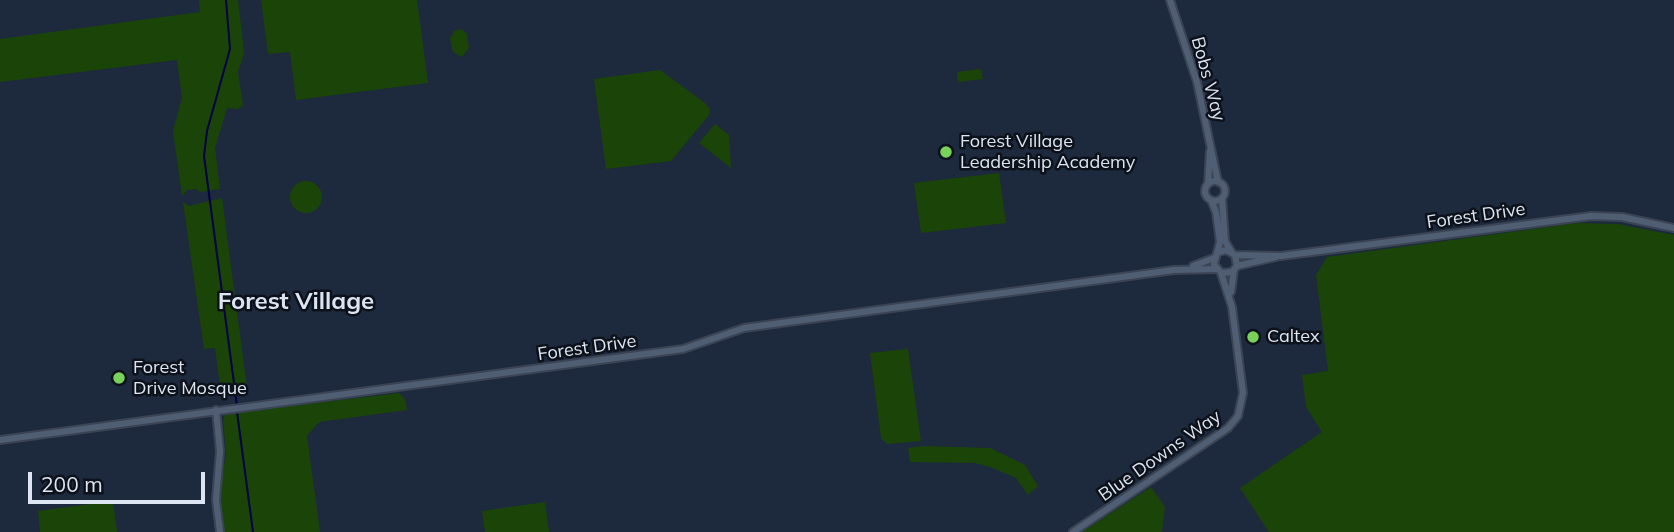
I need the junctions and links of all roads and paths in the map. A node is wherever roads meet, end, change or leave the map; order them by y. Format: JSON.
{"nodes":[{"id":1,"x":1168,"y":0,"type":"edge"},
{"id":2,"x":1211,"y":149,"type":"junction"},
{"id":3,"x":1218,"y":182,"type":"junction"},
{"id":4,"x":1208,"y":184,"type":"junction"},
{"id":5,"x":1222,"y":198,"type":"junction"},
{"id":6,"x":1211,"y":200,"type":"junction"},
{"id":7,"x":1674,"y":228,"type":"edge"},
{"id":8,"x":1234,"y":254,"type":"junction"},
{"id":9,"x":1216,"y":255,"type":"junction"},
{"id":10,"x":1281,"y":256,"type":"junction"},
{"id":11,"x":1235,"y":268,"type":"junction"},
{"id":12,"x":1174,"y":270,"type":"junction"},
{"id":13,"x":1218,"y":271,"type":"junction"},
{"id":14,"x":1232,"y":307,"type":"junction"},
{"id":15,"x":216,"y":410,"type":"junction"},
{"id":16,"x":0,"y":440,"type":"edge"},
{"id":17,"x":220,"y":532,"type":"edge"},
{"id":18,"x":1073,"y":532,"type":"edge"}],
"edges":[{"from":1,"to":2,"type":"street","name":"Bobs Way"},
{"from":2,"to":3,"type":"street","name":"Bobs Way"},
{"from":2,"to":4,"type":"street","name":"Bobs Way"},
{"from":3,"to":4,"type":"street"},
{"from":3,"to":5,"type":"street"},
{"from":4,"to":6,"type":"street"},
{"from":5,"to":6,"type":"street"},
{"from":5,"to":8,"type":"street"},
{"from":6,"to":9,"type":"street"},
{"from":7,"to":10,"type":"street","name":"Forest Drive"},
{"from":8,"to":9,"type":"street","name":"Forest Drive"},
{"from":8,"to":10,"type":"street","name":"Forest Drive"},
{"from":8,"to":11,"type":"street","name":"Blue Downs Way"},
{"from":9,"to":12,"type":"street","name":"Forest Drive"},
{"from":9,"to":13,"type":"street","name":"Blue Downs Way"},
{"from":10,"to":11,"type":"street","name":"Forest Drive"},
{"from":11,"to":13,"type":"street","name":"Forest Drive"},
{"from":11,"to":14,"type":"street","name":"Blue Downs Way"},
{"from":12,"to":13,"type":"street","name":"Forest Drive"},
{"from":12,"to":15,"type":"street","name":"Forest Drive"},
{"from":13,"to":14,"type":"street","name":"Blue Downs Way"},
{"from":14,"to":18,"type":"street","name":"Blue Downs Way"},
{"from":15,"to":16,"type":"street","name":"Forest Drive"},
{"from":15,"to":17,"type":"street"}]}
